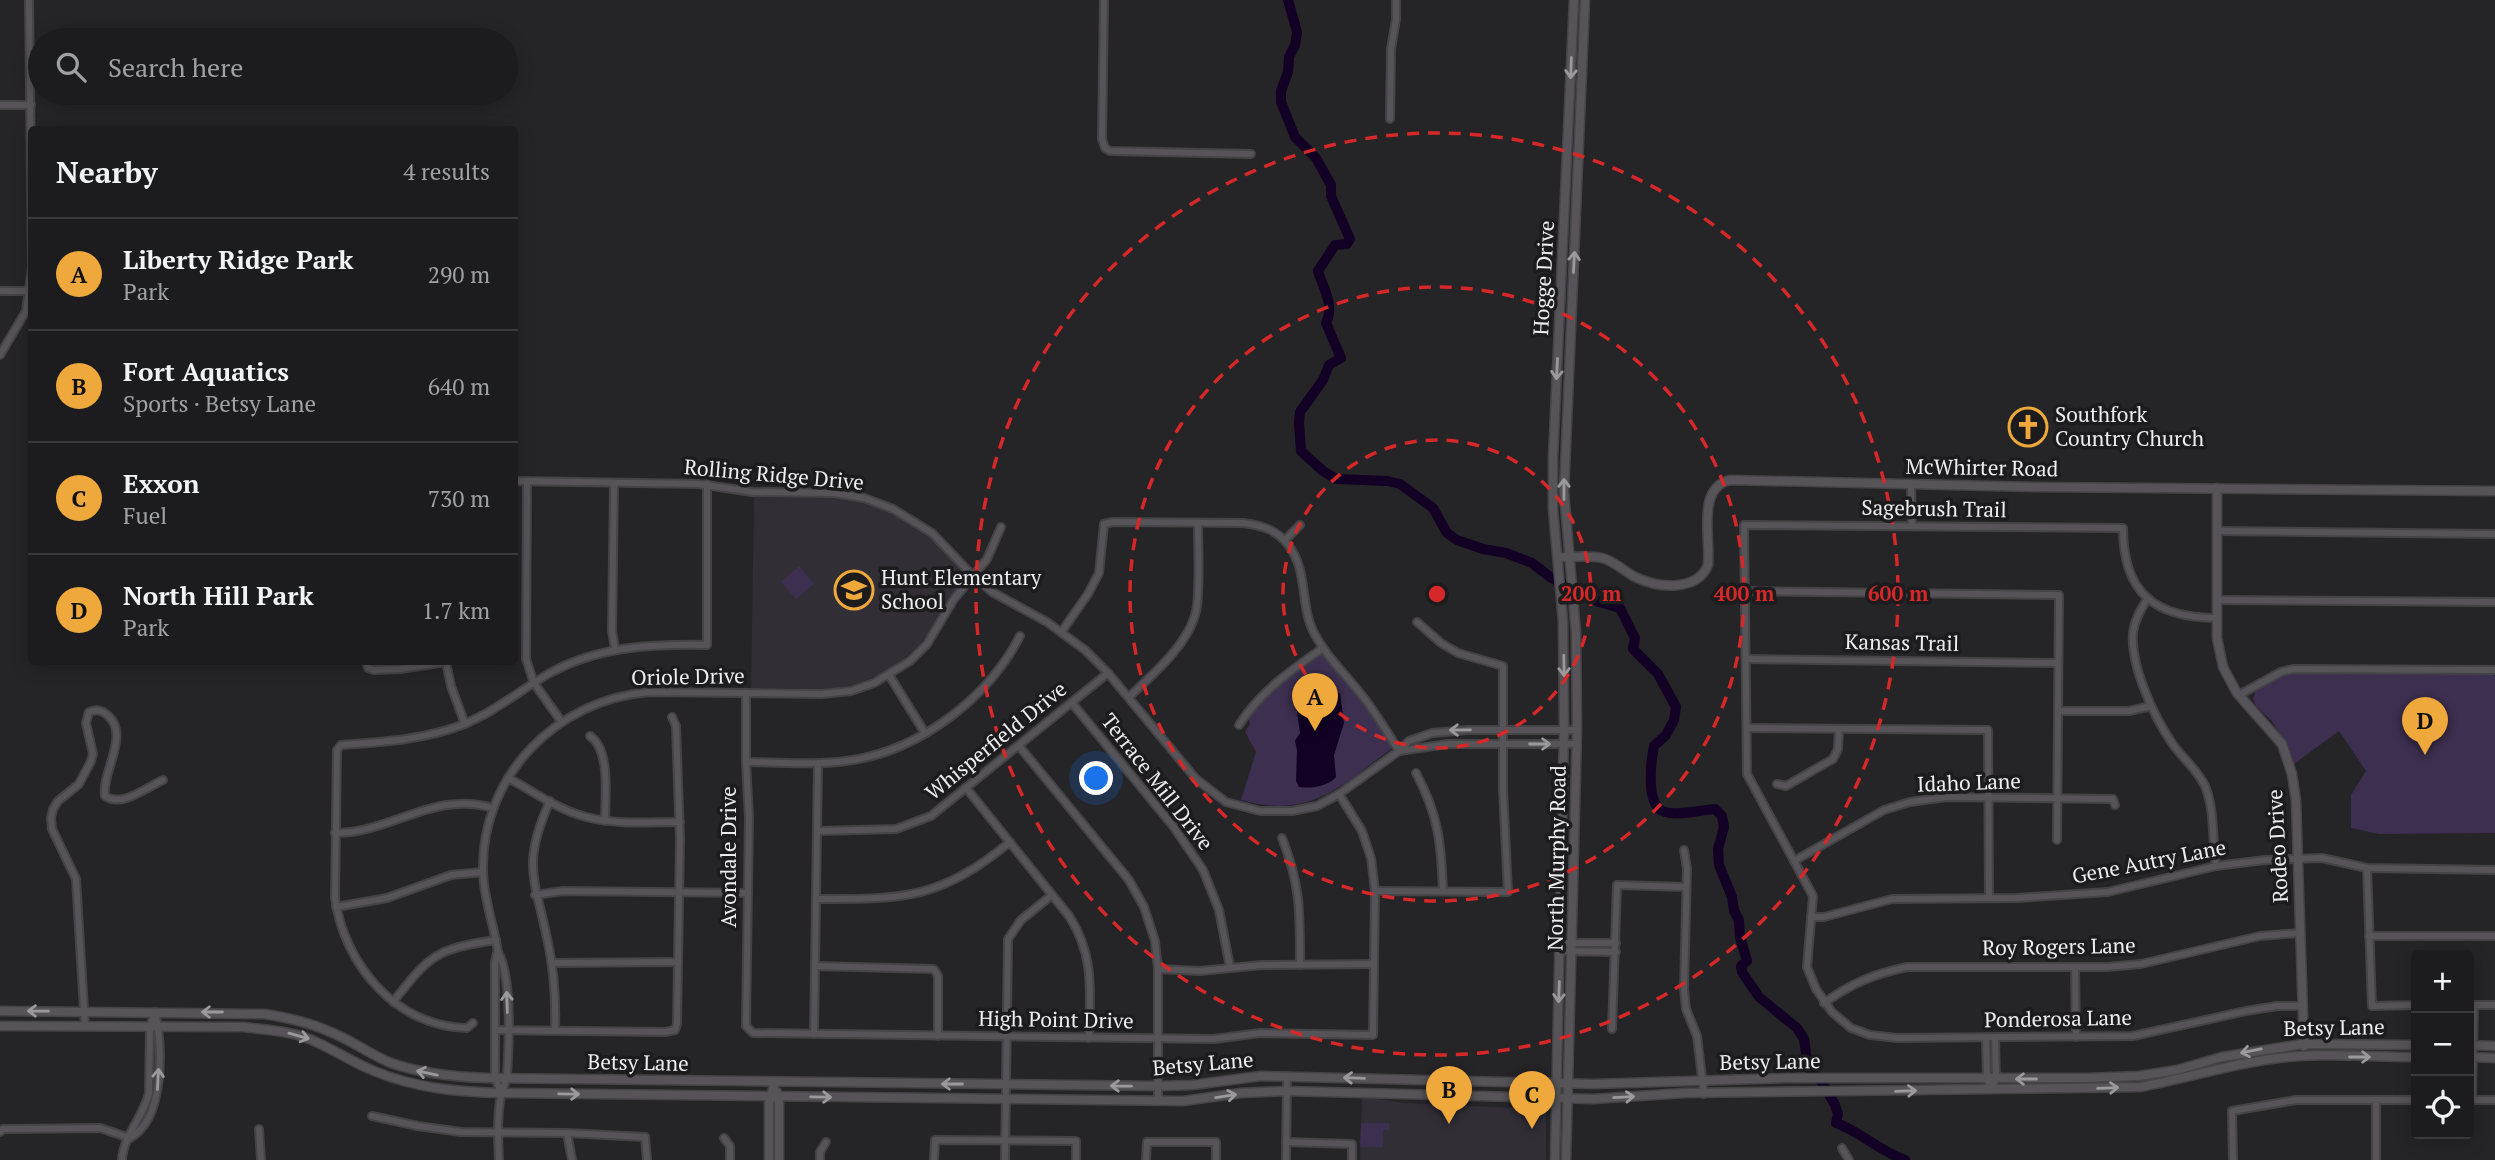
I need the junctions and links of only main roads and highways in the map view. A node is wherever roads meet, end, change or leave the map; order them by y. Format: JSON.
{"nodes":[{"id":1,"x":1574,"y":0,"type":"edge"},
{"id":2,"x":1586,"y":0,"type":"edge"},
{"id":3,"x":1569,"y":126,"type":"junction"},
{"id":4,"x":1581,"y":127,"type":"junction"},
{"id":5,"x":1560,"y":311,"type":"junction"},
{"id":6,"x":1571,"y":312,"type":"junction"},
{"id":7,"x":2217,"y":488,"type":"junction"},
{"id":8,"x":2495,"y":491,"type":"edge"},
{"id":9,"x":1569,"y":557,"type":"junction"},
{"id":10,"x":1558,"y":562,"type":"junction"},
{"id":11,"x":0,"y":1011,"type":"edge"},
{"id":12,"x":0,"y":1026,"type":"edge"},
{"id":13,"x":2304,"y":1044,"type":"junction"},
{"id":14,"x":2411,"y":1045,"type":"edge"},
{"id":15,"x":2474,"y":1045,"type":"edge"},
{"id":16,"x":2495,"y":1046,"type":"edge"},
{"id":17,"x":2304,"y":1056,"type":"junction"},
{"id":18,"x":2411,"y":1057,"type":"edge"},
{"id":19,"x":2474,"y":1057,"type":"edge"},
{"id":20,"x":2495,"y":1058,"type":"edge"},
{"id":21,"x":1384,"y":1079,"type":"junction"},
{"id":22,"x":775,"y":1082,"type":"junction"},
{"id":23,"x":1473,"y":1082,"type":"junction"},
{"id":24,"x":876,"y":1083,"type":"junction"},
{"id":25,"x":1556,"y":1083,"type":"junction"},
{"id":26,"x":1568,"y":1083,"type":"junction"},
{"id":27,"x":1384,"y":1094,"type":"junction"},
{"id":28,"x":774,"y":1096,"type":"junction"},
{"id":29,"x":1473,"y":1097,"type":"junction"},
{"id":30,"x":876,"y":1098,"type":"junction"},
{"id":31,"x":1556,"y":1098,"type":"junction"},
{"id":32,"x":1567,"y":1098,"type":"junction"},
{"id":33,"x":769,"y":1160,"type":"edge"},
{"id":34,"x":779,"y":1160,"type":"edge"},
{"id":35,"x":1555,"y":1160,"type":"edge"},
{"id":36,"x":1566,"y":1160,"type":"edge"}],
"edges":[{"from":1,"to":3,"type":"main road","name":"Hogge Drive","one_way":true},
{"from":2,"to":4,"type":"main road","name":"Hogge Drive"},
{"from":3,"to":4,"type":"main road"},
{"from":3,"to":5,"type":"main road","name":"Hogge Drive"},
{"from":6,"to":4,"type":"main road","name":"Hogge Drive","one_way":true},
{"from":5,"to":6,"type":"main road"},
{"from":5,"to":10,"type":"main road","name":"Hogge Drive","one_way":true},
{"from":9,"to":6,"type":"main road","name":"Hogge Drive","one_way":true},
{"from":7,"to":8,"type":"main road","name":"McWhirter Road"},
{"from":7,"to":9,"type":"main road","name":"McWhirter Road"},
{"from":7,"to":13,"type":"main road","name":"Rodeo Drive"},
{"from":9,"to":10,"type":"main road","name":"McWhirter Road"},
{"from":9,"to":26,"type":"main road","name":"North Murphy Road"},
{"from":10,"to":25,"type":"main road","name":"North Murphy Road","one_way":true},
{"from":22,"to":11,"type":"main road","name":"Betsy Lane","one_way":true},
{"from":12,"to":28,"type":"main road","name":"Betsy Lane","one_way":true},
{"from":13,"to":14,"type":"main road","name":"Betsy Lane"},
{"from":13,"to":17,"type":"main road","name":"Rodeo Drive"},
{"from":13,"to":26,"type":"main road","name":"Betsy Lane","one_way":true},
{"from":15,"to":16,"type":"main road"},
{"from":17,"to":18,"type":"main road","name":"Betsy Lane","one_way":true},
{"from":32,"to":17,"type":"main road","name":"Betsy Lane","one_way":true},
{"from":19,"to":20,"type":"main road"},
{"from":21,"to":23,"type":"main road","name":"Betsy Lane"},
{"from":21,"to":24,"type":"main road","name":"Betsy Lane","one_way":true},
{"from":21,"to":27,"type":"main road"},
{"from":22,"to":24,"type":"main road","name":"Betsy Lane"},
{"from":22,"to":28,"type":"main road"},
{"from":23,"to":25,"type":"main road","name":"Betsy Lane"},
{"from":23,"to":29,"type":"main road"},
{"from":24,"to":30,"type":"main road"},
{"from":25,"to":26,"type":"main road","name":"Betsy Lane"},
{"from":25,"to":31,"type":"main road","name":"North Murphy Road"},
{"from":26,"to":32,"type":"main road","name":"North Murphy Road"},
{"from":27,"to":29,"type":"main road","name":"Betsy Lane"},
{"from":30,"to":27,"type":"main road","name":"Betsy Lane","one_way":true},
{"from":28,"to":30,"type":"main road","name":"Betsy Lane","one_way":true},
{"from":28,"to":33,"type":"main road"},
{"from":28,"to":34,"type":"main road"},
{"from":29,"to":31,"type":"main road","name":"Betsy Lane"},
{"from":31,"to":32,"type":"main road","name":"Betsy Lane"},
{"from":31,"to":35,"type":"main road","name":"North Murphy Road"},
{"from":32,"to":36,"type":"main road","name":"North Murphy Road"}]}
